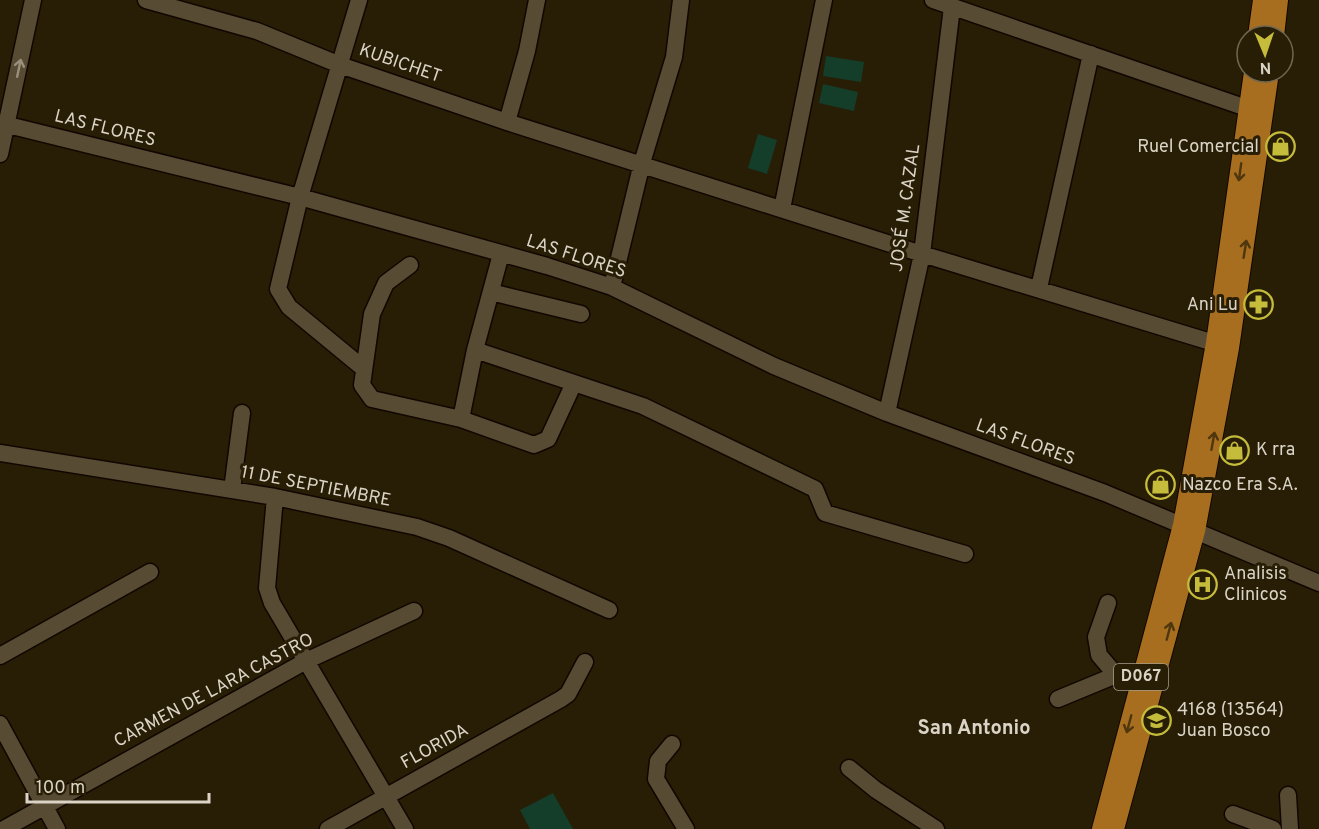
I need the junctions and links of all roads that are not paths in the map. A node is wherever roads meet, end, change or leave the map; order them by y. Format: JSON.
{"nodes":[{"id":1,"x":33,"y":0,"type":"edge"},
{"id":2,"x":146,"y":0,"type":"edge"},
{"id":3,"x":360,"y":0,"type":"edge"},
{"id":4,"x":537,"y":0,"type":"edge"},
{"id":5,"x":681,"y":0,"type":"edge"},
{"id":6,"x":824,"y":0,"type":"edge"},
{"id":7,"x":934,"y":0,"type":"edge"},
{"id":8,"x":1262,"y":0,"type":"edge"},
{"id":9,"x":1279,"y":0,"type":"edge"},
{"id":10,"x":952,"y":7,"type":"junction"},
{"id":11,"x":1259,"y":24,"type":"edge"},
{"id":12,"x":1276,"y":24,"type":"edge"},
{"id":13,"x":1091,"y":54,"type":"junction"},
{"id":14,"x":340,"y":65,"type":"junction"},
{"id":15,"x":1254,"y":84,"type":"edge"},
{"id":16,"x":1266,"y":84,"type":"edge"},
{"id":17,"x":1257,"y":112,"type":"junction"},
{"id":18,"x":507,"y":122,"type":"junction"},
{"id":19,"x":4,"y":124,"type":"edge"},
{"id":20,"x":0,"y":154,"type":"edge"},
{"id":21,"x":642,"y":164,"type":"junction"},
{"id":22,"x":300,"y":197,"type":"junction"},
{"id":23,"x":782,"y":209,"type":"junction"},
{"id":24,"x":501,"y":254,"type":"junction"},
{"id":25,"x":922,"y":254,"type":"junction"},
{"id":26,"x":410,"y":265,"type":"dead end"},
{"id":27,"x":612,"y":287,"type":"junction"},
{"id":28,"x":1039,"y":288,"type":"junction"},
{"id":29,"x":491,"y":292,"type":"junction"},
{"id":30,"x":581,"y":314,"type":"dead end"},
{"id":31,"x":1222,"y":346,"type":"junction"},
{"id":32,"x":475,"y":350,"type":"junction"},
{"id":33,"x":363,"y":368,"type":"junction"},
{"id":34,"x":574,"y":383,"type":"junction"},
{"id":35,"x":242,"y":413,"type":"dead end"},
{"id":36,"x":887,"y":413,"type":"junction"},
{"id":37,"x":461,"y":419,"type":"junction"},
{"id":38,"x":0,"y":453,"type":"edge"},
{"id":39,"x":232,"y":490,"type":"junction"},
{"id":40,"x":275,"y":497,"type":"junction"},
{"id":41,"x":1189,"y":528,"type":"junction"},
{"id":42,"x":965,"y":554,"type":"dead end"},
{"id":43,"x":150,"y":572,"type":"dead end"},
{"id":44,"x":1319,"y":583,"type":"edge"},
{"id":45,"x":1108,"y":603,"type":"dead end"},
{"id":46,"x":609,"y":610,"type":"dead end"},
{"id":47,"x":414,"y":611,"type":"dead end"},
{"id":48,"x":0,"y":656,"type":"edge"},
{"id":49,"x":306,"y":661,"type":"junction"},
{"id":50,"x":585,"y":662,"type":"dead end"},
{"id":51,"x":1116,"y":675,"type":"junction"},
{"id":52,"x":1140,"y":682,"type":"junction"},
{"id":53,"x":1058,"y":699,"type":"dead end"},
{"id":54,"x":0,"y":724,"type":"edge"},
{"id":55,"x":672,"y":744,"type":"dead end"},
{"id":56,"x":849,"y":768,"type":"dead end"},
{"id":57,"x":1288,"y":795,"type":"dead end"},
{"id":58,"x":386,"y":796,"type":"junction"},
{"id":59,"x":44,"y":806,"type":"junction"},
{"id":60,"x":1233,"y":814,"type":"dead end"},
{"id":61,"x":4,"y":829,"type":"edge"},
{"id":62,"x":57,"y":829,"type":"edge"},
{"id":63,"x":328,"y":829,"type":"edge"},
{"id":64,"x":405,"y":829,"type":"edge"},
{"id":65,"x":686,"y":829,"type":"edge"},
{"id":66,"x":936,"y":829,"type":"edge"},
{"id":67,"x":1101,"y":829,"type":"edge"},
{"id":68,"x":1114,"y":829,"type":"edge"},
{"id":69,"x":1273,"y":829,"type":"edge"},
{"id":70,"x":1290,"y":829,"type":"edge"}],
"edges":[{"from":19,"to":1,"type":"street","one_way":true},
{"from":2,"to":14,"type":"street","name":"KUBICHET"},
{"from":3,"to":14,"type":"street"},
{"from":4,"to":18,"type":"street"},
{"from":5,"to":21,"type":"street"},
{"from":6,"to":23,"type":"street"},
{"from":7,"to":10,"type":"street"},
{"from":8,"to":11,"type":"main road"},
{"from":9,"to":12,"type":"main road"},
{"from":10,"to":13,"type":"street"},
{"from":10,"to":25,"type":"street","name":"JOSÉ M. CAZAL"},
{"from":13,"to":17,"type":"street"},
{"from":13,"to":28,"type":"street"},
{"from":14,"to":18,"type":"street","name":"KUBICHET"},
{"from":14,"to":22,"type":"street"},
{"from":15,"to":17,"type":"main road","number":"D067"},
{"from":16,"to":17,"type":"main road","number":"D067"},
{"from":17,"to":31,"type":"main road","number":"D067"},
{"from":18,"to":21,"type":"street","name":"KUBICHET"},
{"from":19,"to":20,"type":"street"},
{"from":19,"to":22,"type":"street","name":"LAS FLORES"},
{"from":21,"to":23,"type":"street","name":"KUBICHET"},
{"from":21,"to":27,"type":"street"},
{"from":22,"to":24,"type":"street","name":"LAS FLORES"},
{"from":22,"to":33,"type":"street"},
{"from":23,"to":25,"type":"street","name":"KUBICHET"},
{"from":24,"to":27,"type":"street","name":"LAS FLORES"},
{"from":24,"to":29,"type":"street"},
{"from":25,"to":28,"type":"street","name":"KUBICHET"},
{"from":25,"to":36,"type":"street","name":"JOSÉ M. CAZAL"},
{"from":26,"to":33,"type":"street"},
{"from":27,"to":36,"type":"street","name":"LAS FLORES"},
{"from":28,"to":31,"type":"street","name":"KUBICHET"},
{"from":29,"to":30,"type":"street"},
{"from":29,"to":32,"type":"street"},
{"from":31,"to":41,"type":"main road","number":"D067"},
{"from":32,"to":34,"type":"street"},
{"from":32,"to":37,"type":"street"},
{"from":33,"to":37,"type":"street"},
{"from":34,"to":37,"type":"street"},
{"from":34,"to":42,"type":"street"},
{"from":35,"to":39,"type":"street"},
{"from":36,"to":41,"type":"street","name":"LAS FLORES"},
{"from":38,"to":39,"type":"street","name":"11 DE SEPTIEMBRE"},
{"from":39,"to":40,"type":"street","name":"11 DE SEPTIEMBRE"},
{"from":40,"to":46,"type":"street","name":"11 DE SEPTIEMBRE"},
{"from":40,"to":49,"type":"street"},
{"from":41,"to":44,"type":"street","name":"LAS FLORES"},
{"from":41,"to":52,"type":"main road","number":"D067"},
{"from":68,"to":41,"type":"main road","number":"D067","one_way":true},
{"from":43,"to":48,"type":"street"},
{"from":45,"to":51,"type":"street"},
{"from":47,"to":49,"type":"street","name":"CARMEN DE LARA CASTRO"},
{"from":49,"to":58,"type":"street"},
{"from":49,"to":59,"type":"street","name":"CARMEN DE LARA CASTRO"},
{"from":50,"to":58,"type":"street","name":"FLORIDA"},
{"from":51,"to":52,"type":"street"},
{"from":51,"to":53,"type":"street"},
{"from":52,"to":67,"type":"main road","number":"D067","one_way":true},
{"from":54,"to":59,"type":"street"},
{"from":55,"to":65,"type":"street"},
{"from":56,"to":66,"type":"street"},
{"from":57,"to":70,"type":"street"},
{"from":58,"to":63,"type":"street","name":"FLORIDA"},
{"from":58,"to":64,"type":"street"},
{"from":59,"to":61,"type":"street","name":"CARMEN DE LARA CASTRO"},
{"from":59,"to":62,"type":"street"},
{"from":60,"to":69,"type":"street"}]}
